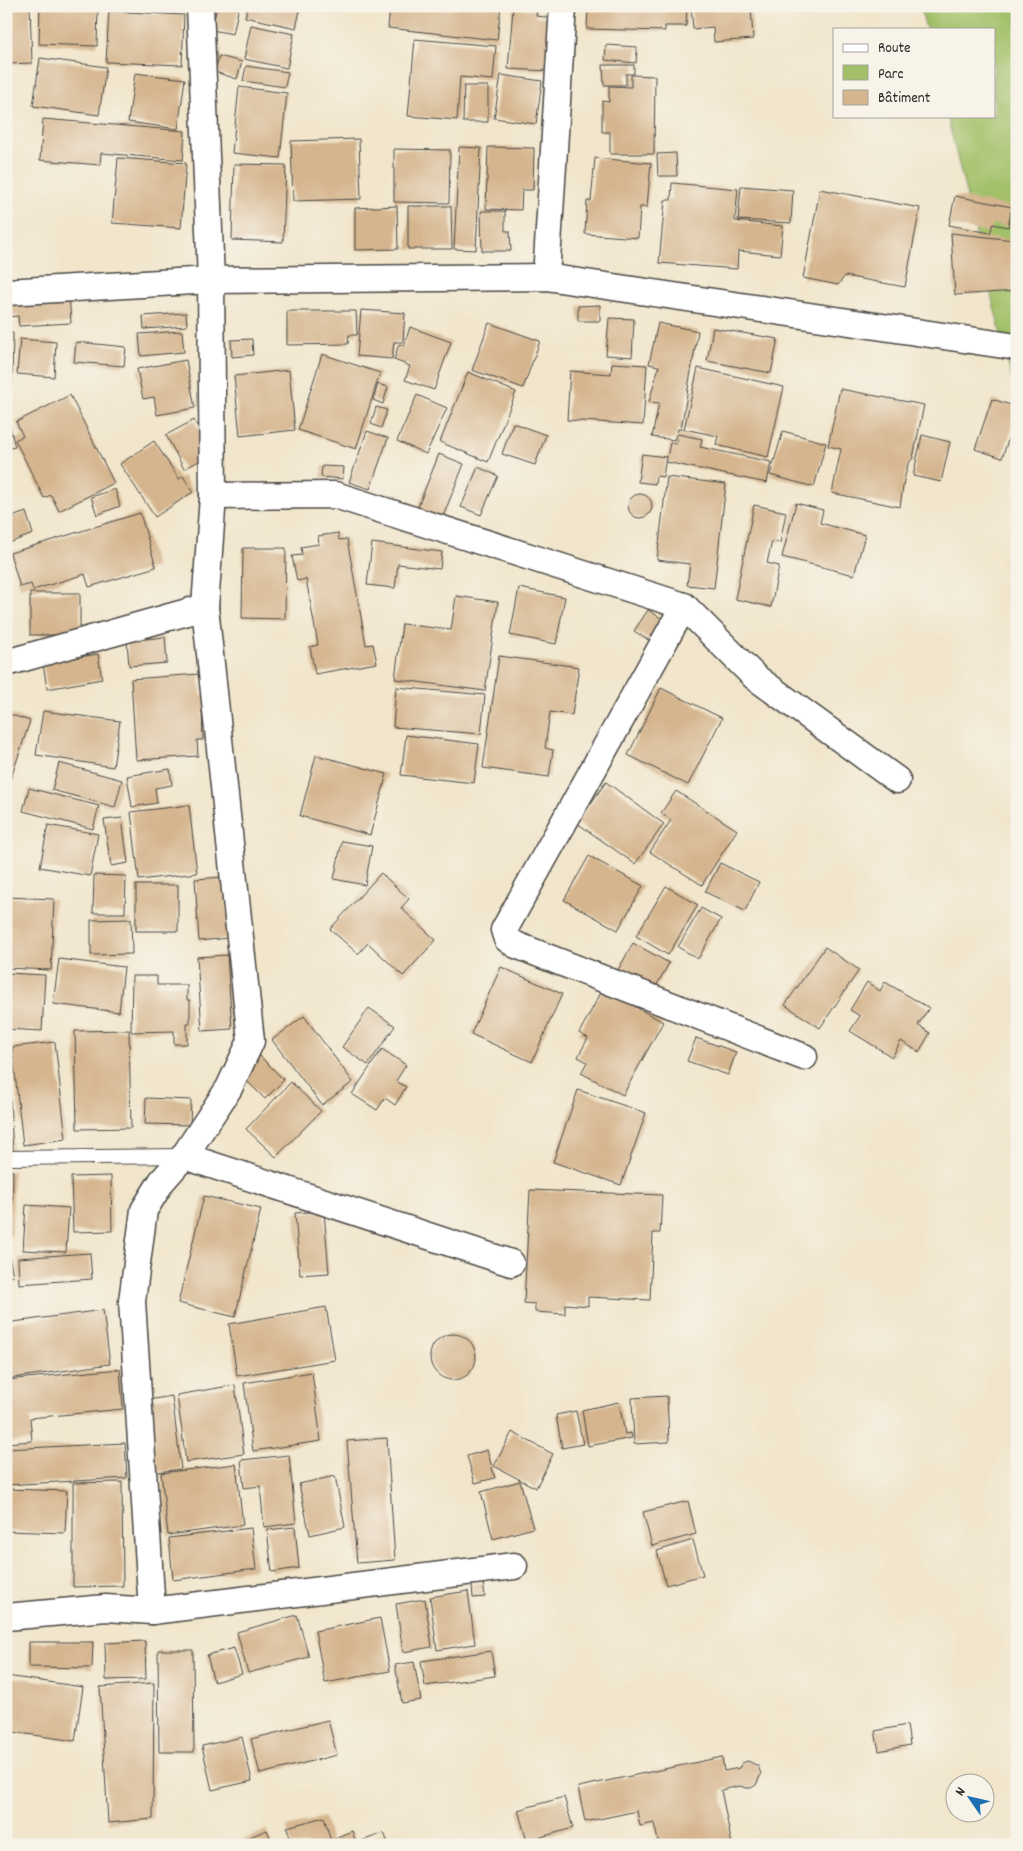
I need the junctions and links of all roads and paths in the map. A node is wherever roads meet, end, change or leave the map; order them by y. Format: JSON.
{"nodes":[{"id":1,"x":200,"y":6,"type":"edge"},
{"id":2,"x":563,"y":6,"type":"edge"},
{"id":3,"x":546,"y":277,"type":"junction"},
{"id":4,"x":210,"y":280,"type":"junction"},
{"id":5,"x":6,"y":292,"type":"edge"},
{"id":6,"x":1017,"y":347,"type":"edge"},
{"id":7,"x":213,"y":496,"type":"junction"},
{"id":8,"x":684,"y":606,"type":"junction"},
{"id":9,"x":205,"y":607,"type":"junction"},
{"id":10,"x":6,"y":662,"type":"edge"},
{"id":11,"x":897,"y":780,"type":"dead end"},
{"id":12,"x":804,"y":1057,"type":"dead end"},
{"id":13,"x":184,"y":1156,"type":"junction"},
{"id":14,"x":6,"y":1158,"type":"edge"},
{"id":15,"x":511,"y":1263,"type":"dead end"},
{"id":16,"x":514,"y":1566,"type":"dead end"},
{"id":17,"x":152,"y":1611,"type":"junction"},
{"id":18,"x":6,"y":1616,"type":"edge"}],
"edges":[{"from":1,"to":4,"type":"street"},
{"from":2,"to":3,"type":"street"},
{"from":3,"to":4,"type":"street"},
{"from":3,"to":6,"type":"street"},
{"from":4,"to":5,"type":"street"},
{"from":4,"to":7,"type":"street"},
{"from":7,"to":8,"type":"street"},
{"from":7,"to":9,"type":"street"},
{"from":8,"to":11,"type":"street"},
{"from":8,"to":12,"type":"street"},
{"from":9,"to":10,"type":"street"},
{"from":9,"to":13,"type":"street"},
{"from":13,"to":14,"type":"lane"},
{"from":13,"to":15,"type":"street"},
{"from":13,"to":17,"type":"street"},
{"from":16,"to":17,"type":"street"},
{"from":17,"to":18,"type":"street"}]}
